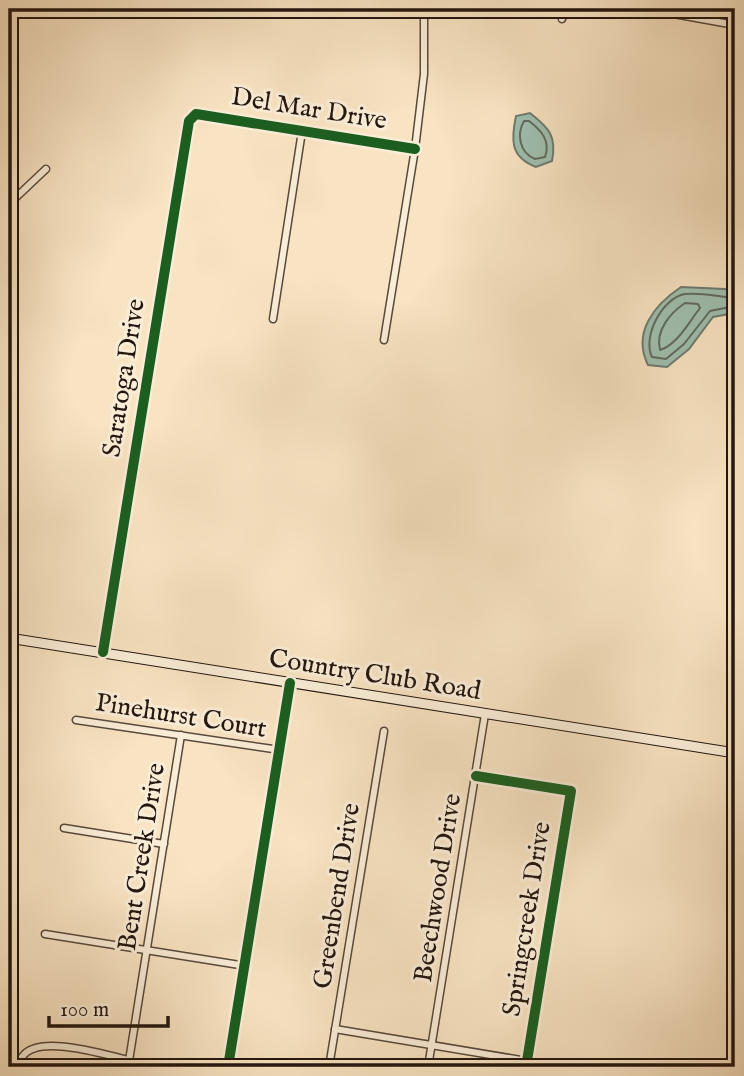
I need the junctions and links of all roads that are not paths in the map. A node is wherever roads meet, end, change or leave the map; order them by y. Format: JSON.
{"nodes":[{"id":1,"x":424,"y":9,"type":"edge"},
{"id":2,"x":564,"y":9,"type":"edge"},
{"id":3,"x":646,"y":9,"type":"edge"},
{"id":4,"x":562,"y":19,"type":"dead end"},
{"id":5,"x":735,"y":24,"type":"edge"},
{"id":6,"x":196,"y":114,"type":"joint"},
{"id":7,"x":302,"y":131,"type":"junction"},
{"id":8,"x":415,"y":149,"type":"junction"},
{"id":9,"x":46,"y":169,"type":"dead end"},
{"id":10,"x":9,"y":204,"type":"edge"},
{"id":11,"x":273,"y":319,"type":"dead end"},
{"id":12,"x":384,"y":340,"type":"dead end"},
{"id":13,"x":9,"y":638,"type":"edge"},
{"id":14,"x":103,"y":652,"type":"junction"},
{"id":15,"x":290,"y":683,"type":"junction"},
{"id":16,"x":485,"y":714,"type":"junction"},
{"id":17,"x":76,"y":720,"type":"dead end"},
{"id":18,"x":384,"y":732,"type":"dead end"},
{"id":19,"x":181,"y":735,"type":"junction"},
{"id":20,"x":280,"y":750,"type":"junction"},
{"id":21,"x":735,"y":752,"type":"edge"},
{"id":22,"x":476,"y":776,"type":"junction"},
{"id":23,"x":64,"y":828,"type":"dead end"},
{"id":24,"x":164,"y":844,"type":"junction"},
{"id":25,"x":46,"y":934,"type":"dead end"},
{"id":26,"x":147,"y":952,"type":"junction"},
{"id":27,"x":246,"y":966,"type":"junction"},
{"id":28,"x":335,"y":1029,"type":"junction"},
{"id":29,"x":432,"y":1045,"type":"junction"},
{"id":30,"x":129,"y":1064,"type":"edge"},
{"id":31,"x":527,"y":1064,"type":"edge"},
{"id":32,"x":18,"y":1067,"type":"edge"},
{"id":33,"x":228,"y":1067,"type":"edge"},
{"id":34,"x":329,"y":1067,"type":"edge"},
{"id":35,"x":428,"y":1067,"type":"edge"},
{"id":36,"x":563,"y":1067,"type":"edge"}],
"edges":[{"from":1,"to":8,"type":"street"},
{"from":2,"to":4,"type":"street"},
{"from":3,"to":5,"type":"street"},
{"from":6,"to":7,"type":"street","name":"Del Mar Drive"},
{"from":6,"to":14,"type":"street","name":"Saratoga Drive"},
{"from":7,"to":8,"type":"street","name":"Del Mar Drive"},
{"from":7,"to":11,"type":"street"},
{"from":8,"to":12,"type":"street"},
{"from":9,"to":10,"type":"street"},
{"from":13,"to":14,"type":"main road","name":"Country Club Road"},
{"from":14,"to":15,"type":"main road","name":"Country Club Road"},
{"from":15,"to":16,"type":"main road","name":"Country Club Road"},
{"from":15,"to":20,"type":"street"},
{"from":16,"to":21,"type":"main road","name":"Country Club Road"},
{"from":16,"to":22,"type":"street","name":"Beechwood Drive"},
{"from":17,"to":19,"type":"street","name":"Pinehurst Court"},
{"from":18,"to":28,"type":"street","name":"Greenbend Drive"},
{"from":19,"to":20,"type":"street","name":"Pinehurst Court"},
{"from":19,"to":24,"type":"street","name":"Bent Creek Drive"},
{"from":20,"to":27,"type":"street"},
{"from":22,"to":29,"type":"street","name":"Beechwood Drive"},
{"from":22,"to":31,"type":"street","name":"Springcreek Drive"},
{"from":23,"to":24,"type":"street"},
{"from":24,"to":26,"type":"street","name":"Bent Creek Drive"},
{"from":25,"to":26,"type":"street"},
{"from":26,"to":27,"type":"street"},
{"from":26,"to":30,"type":"street","name":"Bent Creek Drive"},
{"from":27,"to":33,"type":"street"},
{"from":28,"to":29,"type":"street"},
{"from":28,"to":34,"type":"street","name":"Greenbend Drive"},
{"from":29,"to":31,"type":"street"},
{"from":29,"to":35,"type":"street","name":"Beechwood Drive"},
{"from":30,"to":32,"type":"street"},
{"from":31,"to":36,"type":"street"}]}
